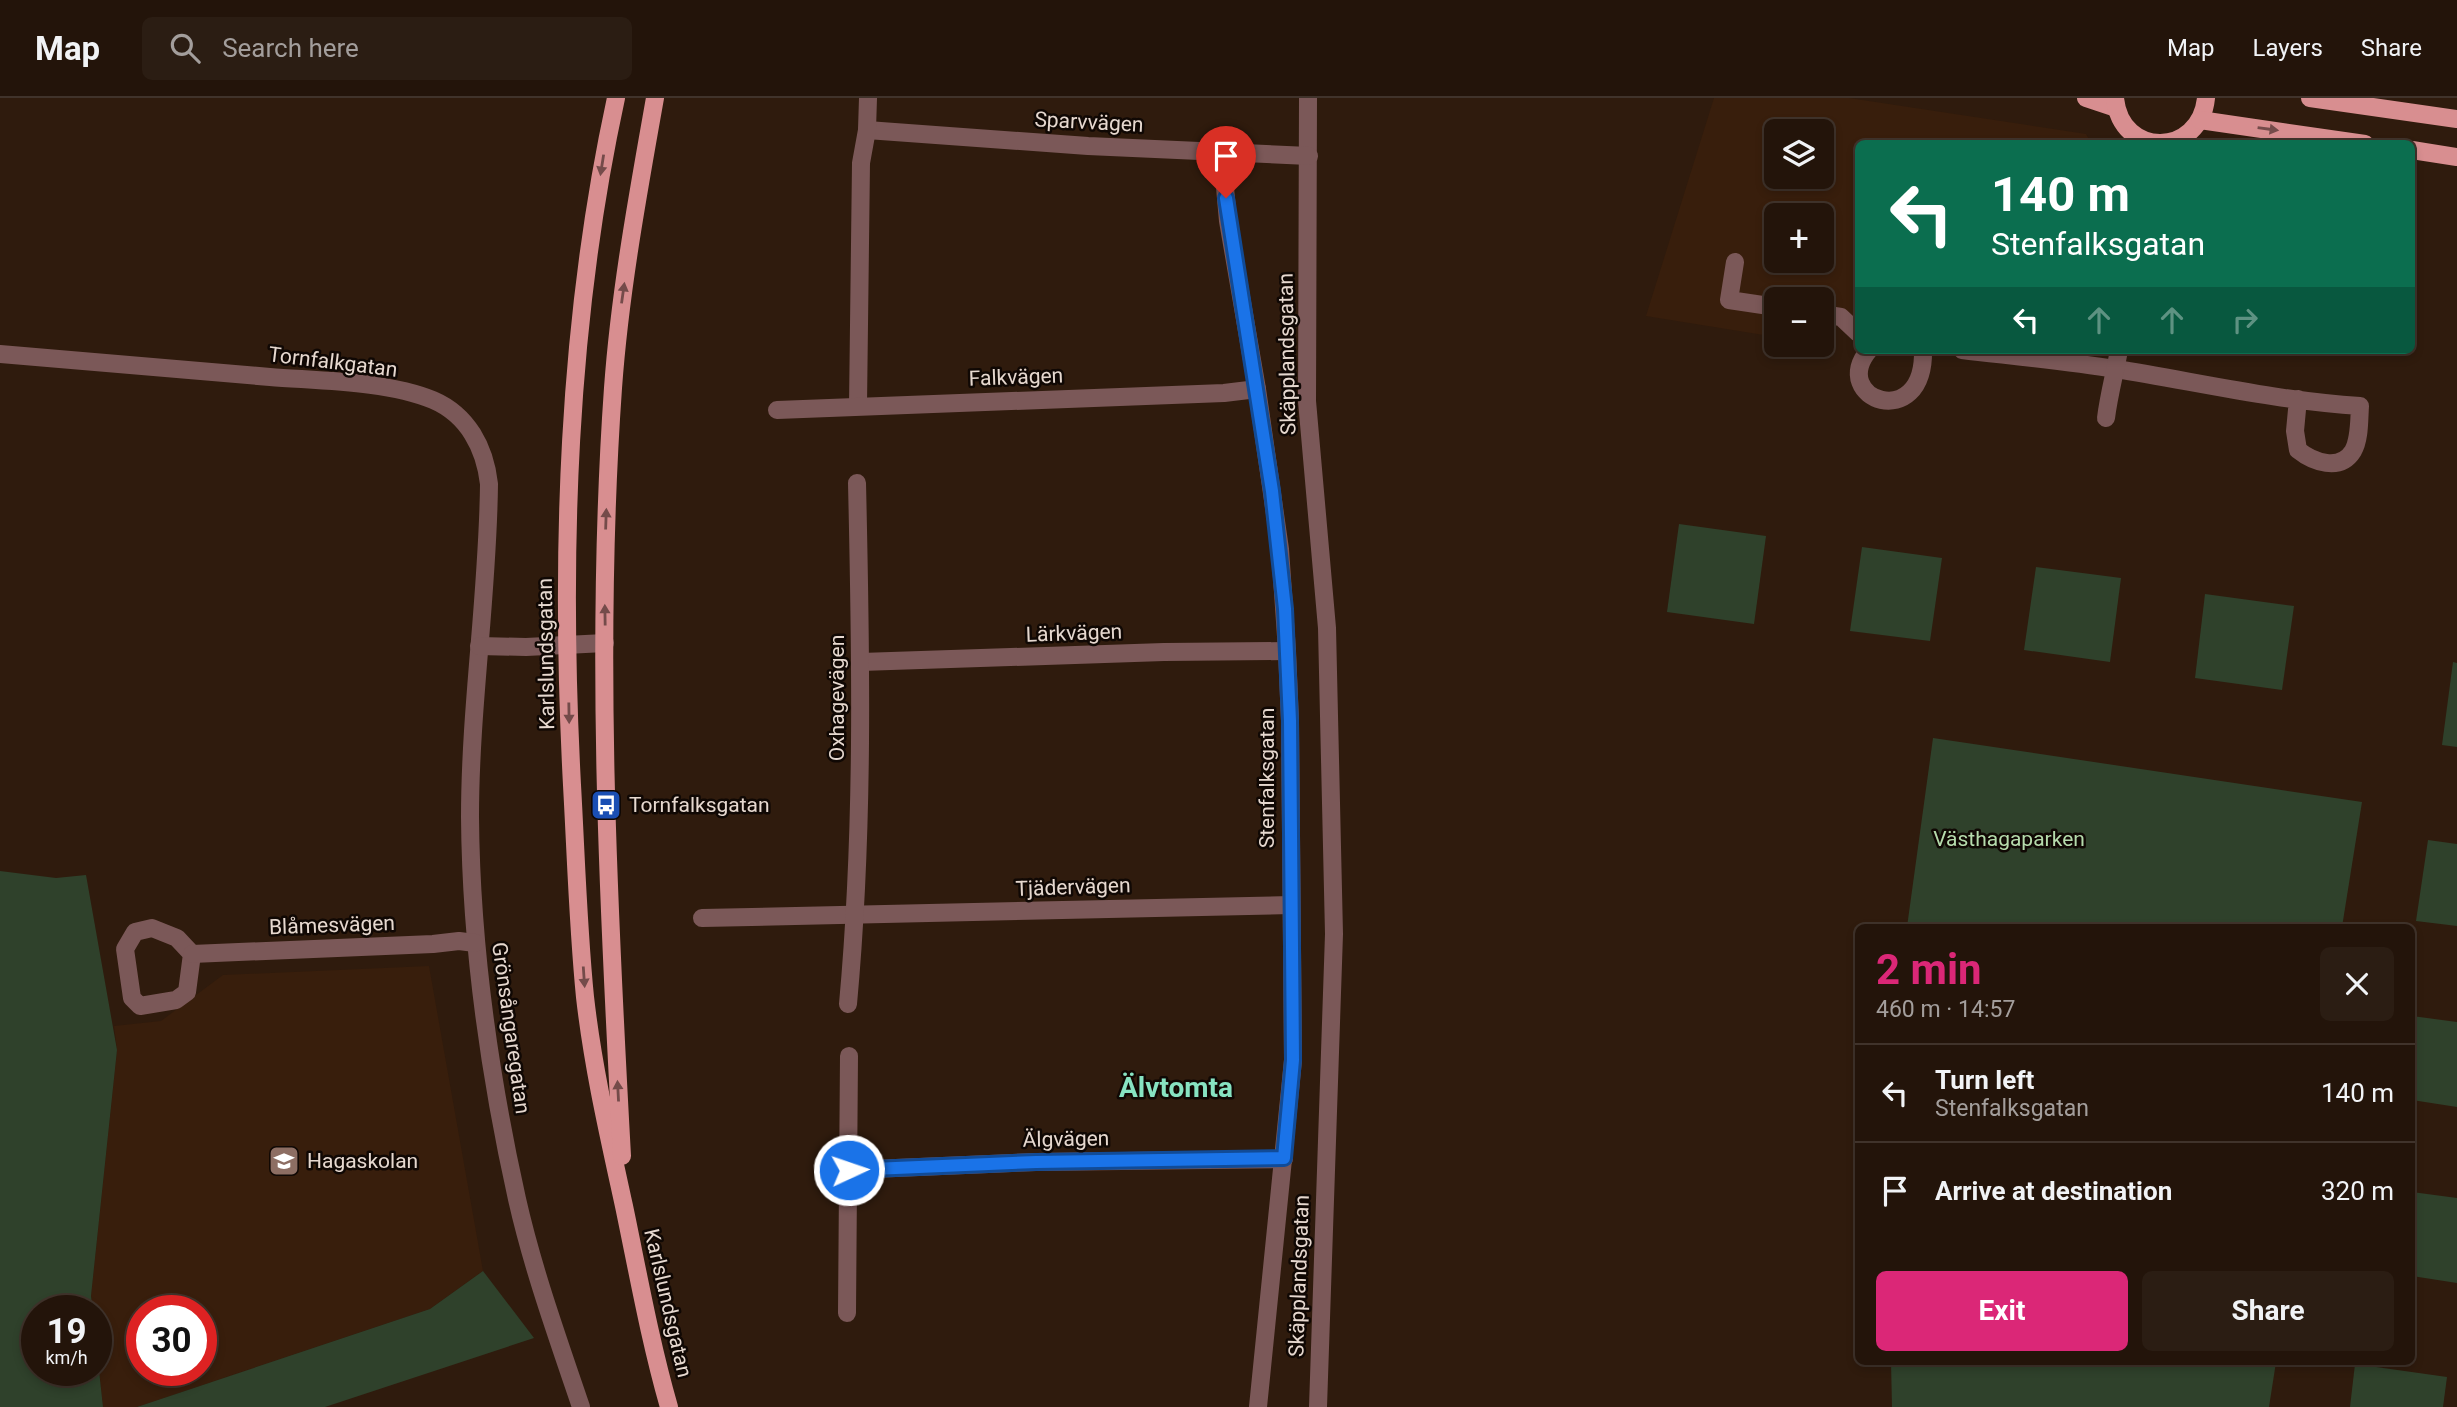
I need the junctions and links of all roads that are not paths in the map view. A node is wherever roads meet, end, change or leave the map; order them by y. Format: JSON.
{"nodes":[{"id":1,"x":616,"y":98,"type":"edge"},
{"id":2,"x":655,"y":98,"type":"edge"},
{"id":3,"x":868,"y":98,"type":"edge"},
{"id":4,"x":1308,"y":98,"type":"edge"},
{"id":5,"x":2085,"y":98,"type":"edge"},
{"id":6,"x":2206,"y":98,"type":"edge"},
{"id":7,"x":2310,"y":98,"type":"edge"},
{"id":8,"x":2115,"y":103,"type":"edge"},
{"id":9,"x":2457,"y":119,"type":"edge"},
{"id":10,"x":2200,"y":120,"type":"junction"},
{"id":11,"x":867,"y":130,"type":"junction"},
{"id":12,"x":2134,"y":139,"type":"edge"},
{"id":13,"x":2182,"y":140,"type":"edge"},
{"id":14,"x":2338,"y":140,"type":"edge"},
{"id":15,"x":2415,"y":150,"type":"edge"},
{"id":16,"x":1225,"y":152,"type":"junction"},
{"id":17,"x":1309,"y":156,"type":"junction"},
{"id":18,"x":2457,"y":157,"type":"edge"},
{"id":19,"x":1735,"y":262,"type":"dead end"},
{"id":20,"x":1764,"y":305,"type":"edge"},
{"id":21,"x":1834,"y":316,"type":"edge"},
{"id":22,"x":1855,"y":330,"type":"edge"},
{"id":23,"x":1866,"y":354,"type":"edge"},
{"id":24,"x":1923,"y":354,"type":"edge"},
{"id":25,"x":1994,"y":354,"type":"edge"},
{"id":26,"x":2118,"y":354,"type":"edge"},
{"id":27,"x":0,"y":355,"type":"edge"},
{"id":28,"x":2116,"y":369,"type":"junction"},
{"id":29,"x":1257,"y":389,"type":"junction"},
{"id":30,"x":2298,"y":399,"type":"junction"},
{"id":31,"x":858,"y":406,"type":"junction"},
{"id":32,"x":777,"y":410,"type":"dead end"},
{"id":33,"x":2106,"y":418,"type":"dead end"},
{"id":34,"x":857,"y":482,"type":"dead end"},
{"id":35,"x":605,"y":643,"type":"junction"},
{"id":36,"x":568,"y":645,"type":"junction"},
{"id":37,"x":479,"y":646,"type":"junction"},
{"id":38,"x":1287,"y":651,"type":"junction"},
{"id":39,"x":861,"y":663,"type":"junction"},
{"id":40,"x":1291,"y":905,"type":"junction"},
{"id":41,"x":856,"y":914,"type":"junction"},
{"id":42,"x":702,"y":918,"type":"dead end"},
{"id":43,"x":475,"y":943,"type":"junction"},
{"id":44,"x":192,"y":954,"type":"junction"},
{"id":45,"x":848,"y":1004,"type":"dead end"},
{"id":46,"x":849,"y":1056,"type":"dead end"},
{"id":47,"x":1284,"y":1158,"type":"junction"},
{"id":48,"x":849,"y":1170,"type":"junction"},
{"id":49,"x":624,"y":1209,"type":"junction"},
{"id":50,"x":847,"y":1313,"type":"dead end"},
{"id":51,"x":581,"y":1407,"type":"edge"},
{"id":52,"x":669,"y":1407,"type":"edge"},
{"id":53,"x":1258,"y":1407,"type":"edge"},
{"id":54,"x":1318,"y":1407,"type":"edge"}],
"edges":[{"from":1,"to":36,"type":"main road","name":"Karlslundsgatan","one_way":true},
{"from":35,"to":2,"type":"main road","name":"Karlslundsgatan","one_way":true},
{"from":3,"to":11,"type":"street"},
{"from":4,"to":17,"type":"street","name":"Skäpplandsgatan"},
{"from":5,"to":8,"type":"main road"},
{"from":6,"to":10,"type":"main road"},
{"from":7,"to":9,"type":"main road"},
{"from":8,"to":12,"type":"main road"},
{"from":10,"to":13,"type":"main road"},
{"from":10,"to":14,"type":"main road","one_way":true},
{"from":11,"to":16,"type":"street","name":"Sparvvägen"},
{"from":11,"to":31,"type":"street"},
{"from":15,"to":18,"type":"main road"},
{"from":16,"to":17,"type":"street","name":"Sparvvägen"},
{"from":16,"to":29,"type":"street","name":"Stenfalksgatan"},
{"from":17,"to":54,"type":"street","name":"Skäpplandsgatan"},
{"from":19,"to":20,"type":"street"},
{"from":21,"to":22,"type":"street"},
{"from":23,"to":24,"type":"street"},
{"from":25,"to":28,"type":"street"},
{"from":26,"to":28,"type":"street"},
{"from":27,"to":37,"type":"street","name":"Tornfalkgatan"},
{"from":28,"to":30,"type":"street"},
{"from":28,"to":33,"type":"street"},
{"from":29,"to":31,"type":"street","name":"Falkvägen"},
{"from":29,"to":38,"type":"street","name":"Stenfalksgatan"},
{"from":30,"to":30,"type":"street"},
{"from":31,"to":32,"type":"street","name":"Falkvägen"},
{"from":34,"to":39,"type":"street","name":"Oxhagevägen"},
{"from":35,"to":36,"type":"street"},
{"from":49,"to":35,"type":"main road","name":"Karlslundsgatan","one_way":true},
{"from":36,"to":37,"type":"street"},
{"from":36,"to":49,"type":"main road","name":"Karlslundsgatan","one_way":true},
{"from":37,"to":43,"type":"street","name":"Grönsångaregatan"},
{"from":38,"to":39,"type":"street","name":"Lärkvägen"},
{"from":38,"to":40,"type":"street","name":"Stenfalksgatan"},
{"from":39,"to":41,"type":"street","name":"Oxhagevägen"},
{"from":40,"to":41,"type":"street","name":"Tjädervägen"},
{"from":40,"to":47,"type":"street","name":"Stenfalksgatan"},
{"from":41,"to":42,"type":"street"},
{"from":41,"to":45,"type":"street","name":"Oxhagevägen"},
{"from":43,"to":44,"type":"street","name":"Blåmesvägen"},
{"from":43,"to":51,"type":"street","name":"Grönsångaregatan"},
{"from":44,"to":44,"type":"street"},
{"from":46,"to":48,"type":"street"},
{"from":47,"to":48,"type":"street","name":"Älgvägen"},
{"from":47,"to":53,"type":"street","name":"Stenfalksgatan"},
{"from":48,"to":50,"type":"street"},
{"from":49,"to":52,"type":"main road","name":"Karlslundsgatan"}]}
